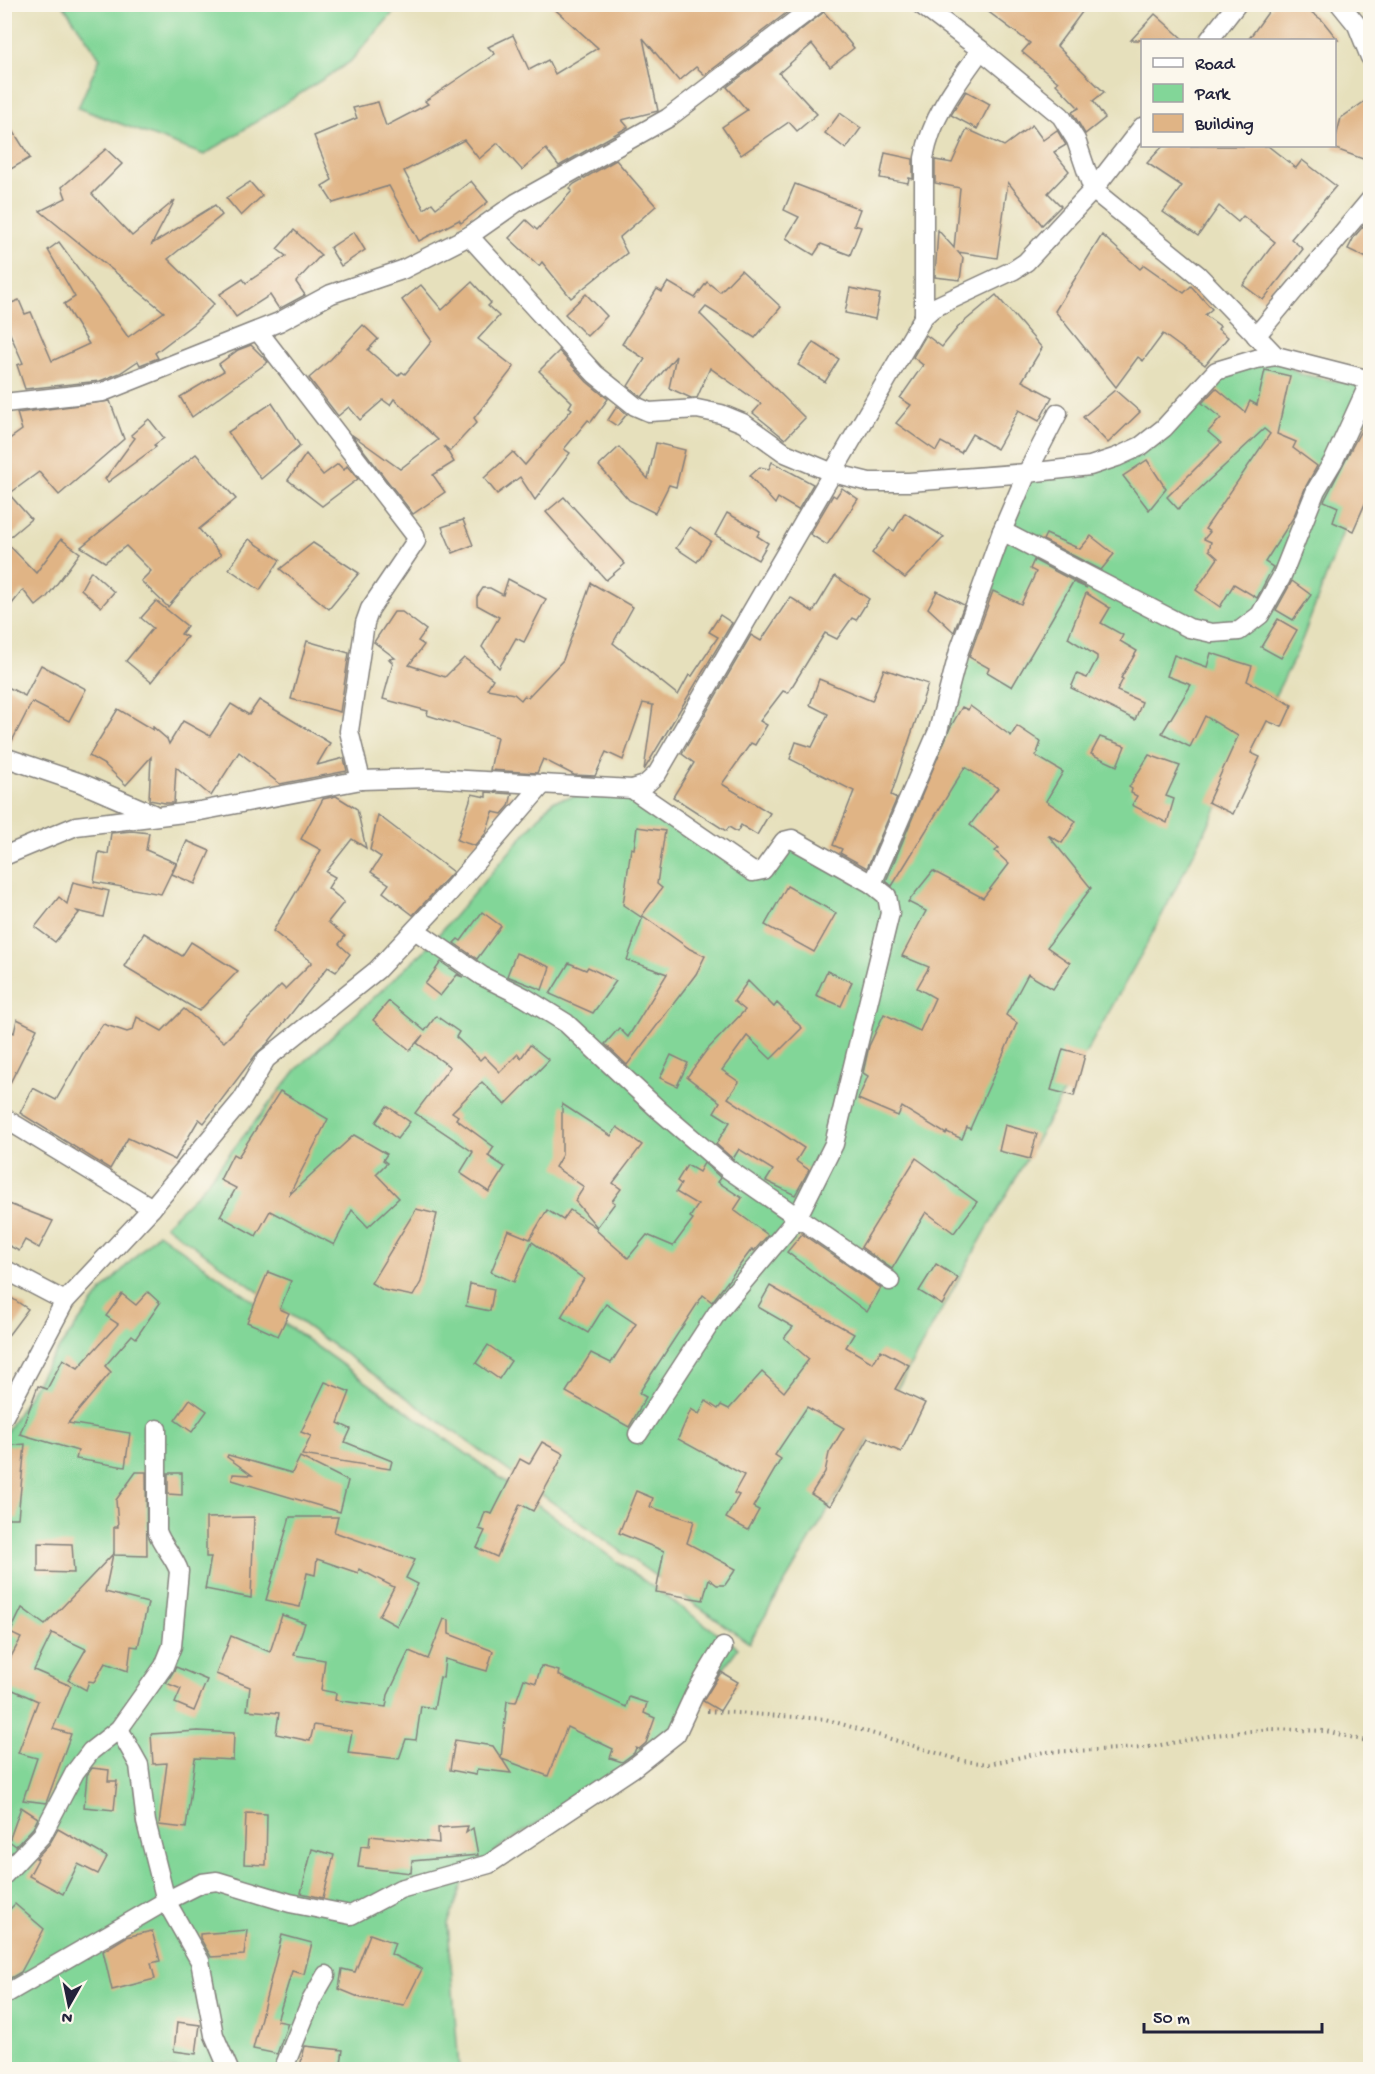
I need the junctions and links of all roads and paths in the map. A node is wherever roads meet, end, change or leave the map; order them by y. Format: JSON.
{"nodes":[{"id":1,"x":817,"y":4,"type":"edge"},
{"id":2,"x":920,"y":4,"type":"edge"},
{"id":3,"x":1237,"y":4,"type":"edge"},
{"id":4,"x":1340,"y":4,"type":"edge"},
{"id":5,"x":1210,"y":39,"type":"edge"},
{"id":6,"x":981,"y":50,"type":"junction"},
{"id":7,"x":1371,"y":57,"type":"edge"},
{"id":8,"x":1141,"y":130,"type":"edge"},
{"id":9,"x":1093,"y":190,"type":"junction"},
{"id":10,"x":1371,"y":200,"type":"edge"},
{"id":11,"x":469,"y":236,"type":"junction"},
{"id":12,"x":924,"y":316,"type":"junction"},
{"id":13,"x":258,"y":331,"type":"junction"},
{"id":14,"x":1256,"y":336,"type":"junction"},
{"id":15,"x":1276,"y":356,"type":"junction"},
{"id":16,"x":1371,"y":380,"type":"edge"},
{"id":17,"x":4,"y":403,"type":"edge"},
{"id":18,"x":1058,"y":413,"type":"dead end"},
{"id":19,"x":833,"y":473,"type":"junction"},
{"id":20,"x":1027,"y":473,"type":"junction"},
{"id":21,"x":1002,"y":531,"type":"junction"},
{"id":22,"x":4,"y":757,"type":"edge"},
{"id":23,"x":361,"y":780,"type":"junction"},
{"id":24,"x":543,"y":784,"type":"junction"},
{"id":25,"x":632,"y":789,"type":"junction"},
{"id":26,"x":154,"y":815,"type":"junction"},
{"id":27,"x":4,"y":856,"type":"edge"},
{"id":28,"x":872,"y":884,"type":"junction"},
{"id":29,"x":415,"y":930,"type":"junction"},
{"id":30,"x":4,"y":1118,"type":"edge"},
{"id":31,"x":152,"y":1208,"type":"junction"},
{"id":32,"x":797,"y":1218,"type":"junction"},
{"id":33,"x":4,"y":1269,"type":"edge"},
{"id":34,"x":890,"y":1281,"type":"dead end"},
{"id":35,"x":65,"y":1301,"type":"junction"},
{"id":36,"x":4,"y":1416,"type":"edge"},
{"id":37,"x":157,"y":1429,"type":"dead end"},
{"id":38,"x":638,"y":1434,"type":"dead end"},
{"id":39,"x":723,"y":1647,"type":"dead end"},
{"id":40,"x":684,"y":1716,"type":"junction"},
{"id":41,"x":119,"y":1729,"type":"junction"},
{"id":42,"x":1371,"y":1742,"type":"edge"},
{"id":43,"x":4,"y":1875,"type":"edge"},
{"id":44,"x":166,"y":1901,"type":"junction"},
{"id":45,"x":326,"y":1975,"type":"dead end"},
{"id":46,"x":4,"y":1995,"type":"edge"},
{"id":47,"x":229,"y":2070,"type":"edge"},
{"id":48,"x":283,"y":2070,"type":"edge"}],
"edges":[{"from":1,"to":11,"type":"street"},
{"from":2,"to":6,"type":"street"},
{"from":3,"to":5,"type":"street"},
{"from":4,"to":7,"type":"street"},
{"from":6,"to":9,"type":"street"},
{"from":6,"to":12,"type":"street"},
{"from":8,"to":9,"type":"street"},
{"from":9,"to":12,"type":"street"},
{"from":9,"to":14,"type":"street"},
{"from":10,"to":14,"type":"street"},
{"from":11,"to":13,"type":"street"},
{"from":11,"to":19,"type":"street"},
{"from":12,"to":19,"type":"street"},
{"from":13,"to":17,"type":"street"},
{"from":13,"to":23,"type":"street"},
{"from":14,"to":15,"type":"street"},
{"from":15,"to":16,"type":"street"},
{"from":15,"to":20,"type":"street"},
{"from":16,"to":21,"type":"street"},
{"from":18,"to":20,"type":"street"},
{"from":19,"to":20,"type":"street"},
{"from":19,"to":25,"type":"street"},
{"from":20,"to":21,"type":"street"},
{"from":21,"to":28,"type":"street"},
{"from":22,"to":26,"type":"street"},
{"from":23,"to":24,"type":"street"},
{"from":23,"to":26,"type":"street"},
{"from":24,"to":25,"type":"street"},
{"from":24,"to":29,"type":"street"},
{"from":25,"to":28,"type":"street"},
{"from":26,"to":27,"type":"street"},
{"from":28,"to":32,"type":"street"},
{"from":29,"to":31,"type":"street"},
{"from":29,"to":32,"type":"street"},
{"from":30,"to":31,"type":"street"},
{"from":31,"to":35,"type":"street"},
{"from":32,"to":34,"type":"street"},
{"from":32,"to":38,"type":"street"},
{"from":33,"to":35,"type":"street"},
{"from":35,"to":36,"type":"street"},
{"from":37,"to":41,"type":"street"},
{"from":39,"to":40,"type":"street"},
{"from":40,"to":42,"type":"path"},
{"from":40,"to":44,"type":"street"},
{"from":41,"to":43,"type":"street"},
{"from":41,"to":44,"type":"street"},
{"from":44,"to":46,"type":"street"},
{"from":44,"to":47,"type":"street"},
{"from":45,"to":48,"type":"street"}]}
